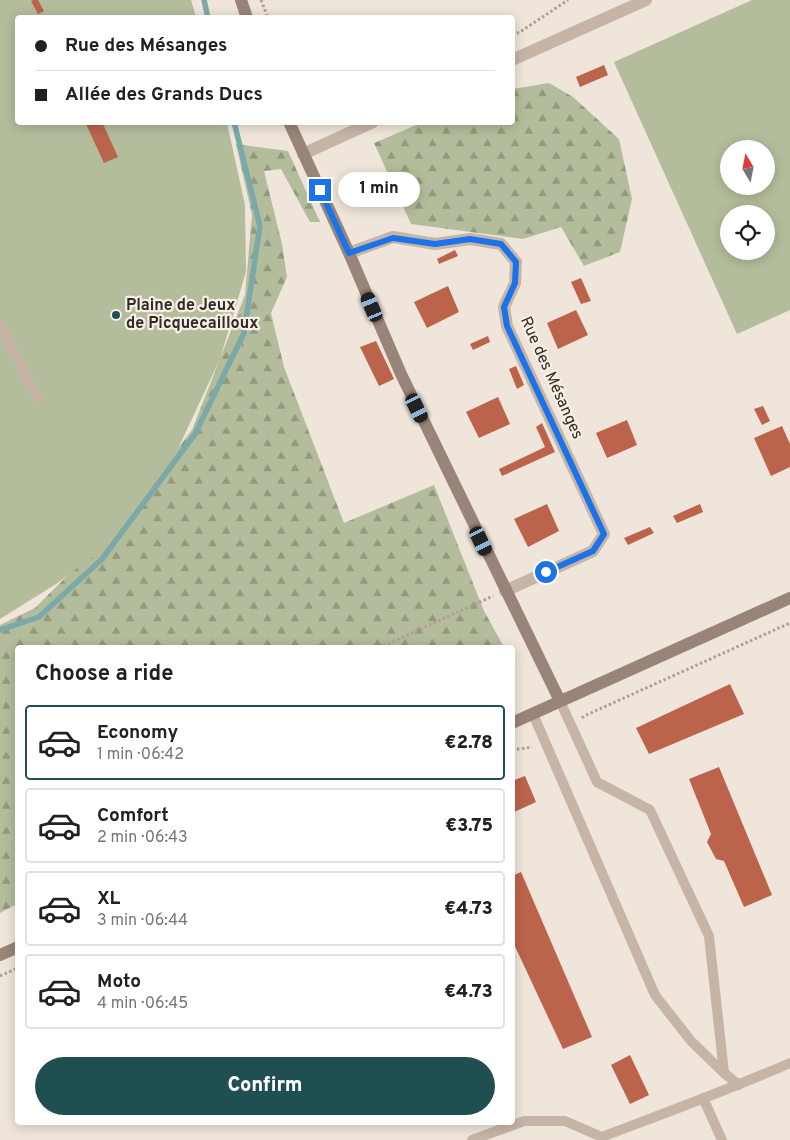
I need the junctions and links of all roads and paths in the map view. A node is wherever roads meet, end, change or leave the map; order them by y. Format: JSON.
{"nodes":[{"id":1,"x":241,"y":0,"type":"edge"},
{"id":2,"x":261,"y":0,"type":"edge"},
{"id":3,"x":568,"y":0,"type":"edge"},
{"id":4,"x":646,"y":0,"type":"edge"},
{"id":5,"x":246,"y":15,"type":"edge"},
{"id":6,"x":267,"y":15,"type":"edge"},
{"id":7,"x":515,"y":34,"type":"edge"},
{"id":8,"x":515,"y":59,"type":"edge"},
{"id":9,"x":290,"y":125,"type":"edge"},
{"id":10,"x":366,"y":125,"type":"edge"},
{"id":11,"x":303,"y":154,"type":"junction"},
{"id":12,"x":349,"y":253,"type":"junction"},
{"id":13,"x":0,"y":324,"type":"edge"},
{"id":14,"x":37,"y":398,"type":"dead end"},
{"id":15,"x":505,"y":591,"type":"junction"},
{"id":16,"x":790,"y":598,"type":"edge"},
{"id":17,"x":790,"y":623,"type":"edge"},
{"id":18,"x":386,"y":645,"type":"edge"},
{"id":19,"x":560,"y":702,"type":"junction"},
{"id":20,"x":533,"y":714,"type":"junction"},
{"id":21,"x":515,"y":722,"type":"edge"},
{"id":22,"x":572,"y":729,"type":"junction"},
{"id":23,"x":546,"y":741,"type":"junction"},
{"id":24,"x":515,"y":750,"type":"edge"},
{"id":25,"x":15,"y":948,"type":"edge"},
{"id":26,"x":0,"y":955,"type":"edge"},
{"id":27,"x":15,"y":969,"type":"edge"},
{"id":28,"x":0,"y":976,"type":"edge"},
{"id":29,"x":790,"y":1063,"type":"edge"},
{"id":30,"x":724,"y":1073,"type":"junction"},
{"id":31,"x":739,"y":1085,"type":"junction"},
{"id":32,"x":703,"y":1098,"type":"junction"},
{"id":33,"x":515,"y":1124,"type":"edge"},
{"id":34,"x":513,"y":1125,"type":"edge"},
{"id":35,"x":600,"y":1139,"type":"edge"},
{"id":36,"x":472,"y":1140,"type":"edge"},
{"id":37,"x":722,"y":1140,"type":"edge"}],
"edges":[{"from":1,"to":5,"type":"main road"},
{"from":2,"to":6,"type":"path"},
{"from":3,"to":7,"type":"path"},
{"from":4,"to":8,"type":"street"},
{"from":9,"to":11,"type":"main road"},
{"from":10,"to":11,"type":"street"},
{"from":11,"to":12,"type":"main road"},
{"from":12,"to":15,"type":"main road"},
{"from":12,"to":15,"type":"street","name":"Rue des Mésanges"},
{"from":13,"to":14,"type":"lane"},
{"from":15,"to":18,"type":"path"},
{"from":15,"to":19,"type":"main road"},
{"from":16,"to":19,"type":"main road"},
{"from":17,"to":22,"type":"path"},
{"from":19,"to":20,"type":"main road"},
{"from":19,"to":22,"type":"lane"},
{"from":20,"to":21,"type":"main road"},
{"from":20,"to":23,"type":"lane"},
{"from":22,"to":30,"type":"lane"},
{"from":23,"to":24,"type":"path"},
{"from":23,"to":30,"type":"lane"},
{"from":25,"to":26,"type":"main road"},
{"from":27,"to":28,"type":"path"},
{"from":29,"to":31,"type":"lane"},
{"from":30,"to":31,"type":"lane"},
{"from":31,"to":32,"type":"lane"},
{"from":32,"to":35,"type":"lane"},
{"from":32,"to":37,"type":"lane"},
{"from":33,"to":35,"type":"lane"},
{"from":34,"to":36,"type":"lane"}]}
